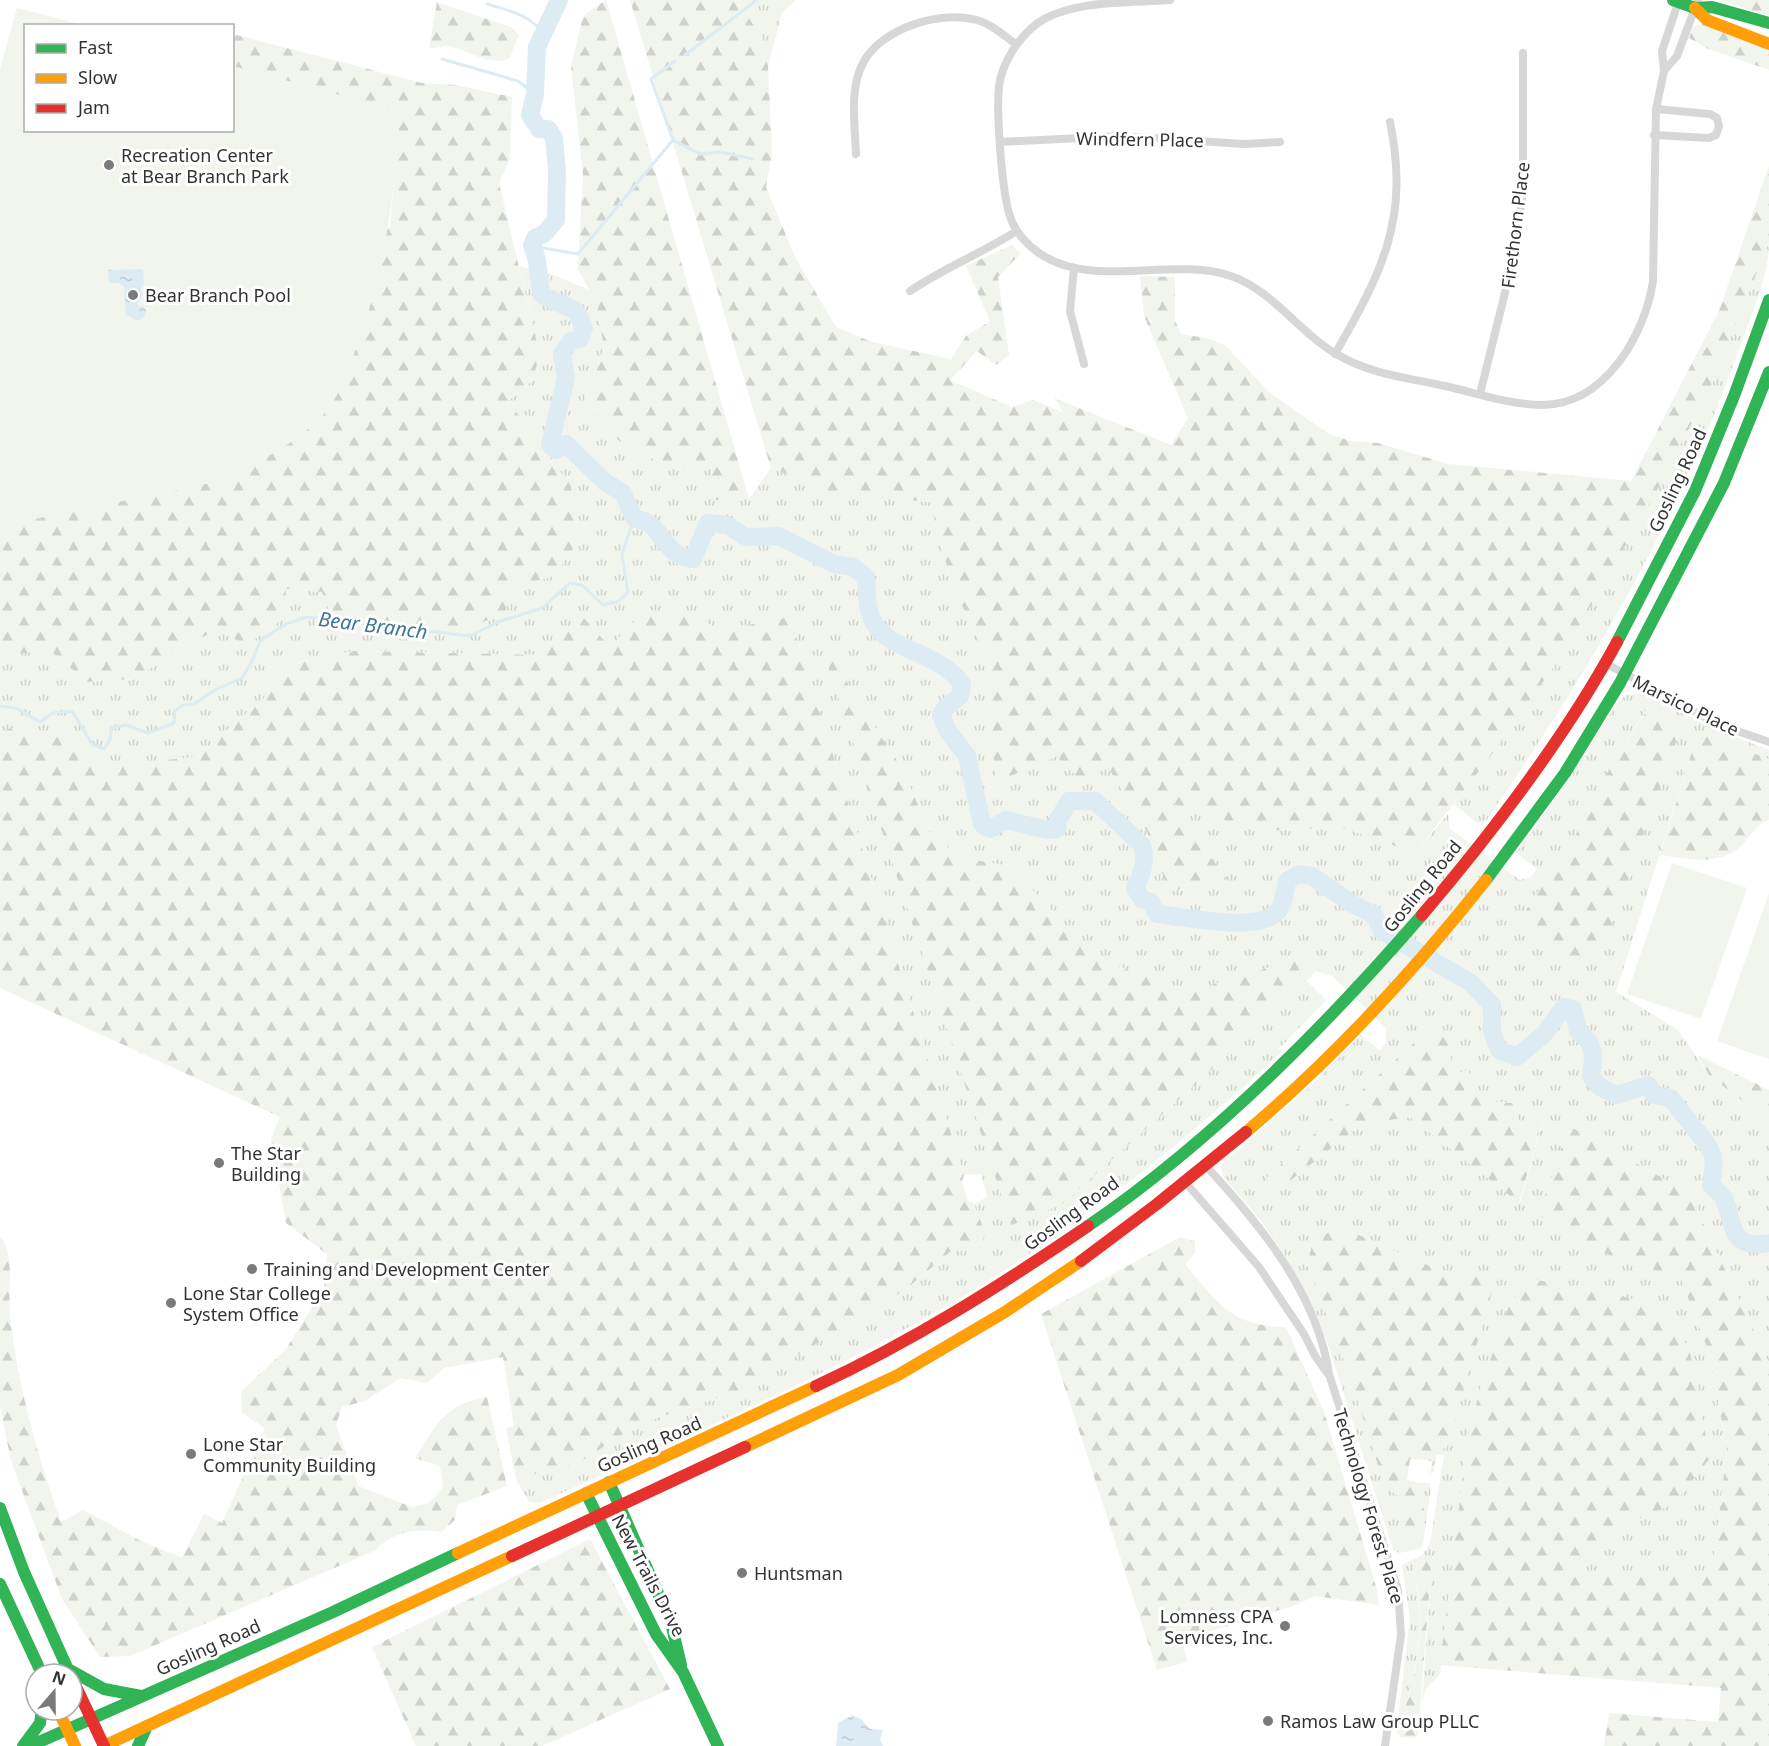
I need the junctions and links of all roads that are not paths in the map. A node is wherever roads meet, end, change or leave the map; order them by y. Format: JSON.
{"nodes":[{"id":1,"x":1170,"y":0,"type":"edge"},
{"id":2,"x":1677,"y":1,"type":"edge"},
{"id":3,"x":1697,"y":4,"type":"edge"},
{"id":4,"x":1769,"y":23,"type":"edge"},
{"id":5,"x":1016,"y":44,"type":"junction"},
{"id":6,"x":1769,"y":44,"type":"edge"},
{"id":7,"x":1523,"y":53,"type":"dead end"},
{"id":8,"x":1664,"y":71,"type":"junction"},
{"id":9,"x":1656,"y":109,"type":"junction"},
{"id":10,"x":1390,"y":122,"type":"dead end"},
{"id":11,"x":1654,"y":135,"type":"junction"},
{"id":12,"x":1000,"y":142,"type":"junction"},
{"id":13,"x":1280,"y":142,"type":"dead end"},
{"id":14,"x":856,"y":154,"type":"dead end"},
{"id":15,"x":1017,"y":231,"type":"junction"},
{"id":16,"x":1074,"y":268,"type":"junction"},
{"id":17,"x":910,"y":291,"type":"dead end"},
{"id":18,"x":1769,"y":300,"type":"edge"},
{"id":19,"x":1335,"y":354,"type":"junction"},
{"id":20,"x":1084,"y":364,"type":"dead end"},
{"id":21,"x":1769,"y":372,"type":"edge"},
{"id":22,"x":1480,"y":394,"type":"junction"},
{"id":23,"x":1605,"y":663,"type":"junction"},
{"id":24,"x":1625,"y":675,"type":"junction"},
{"id":25,"x":1769,"y":742,"type":"edge"},
{"id":26,"x":1205,"y":1165,"type":"junction"},
{"id":27,"x":1186,"y":1183,"type":"junction"},
{"id":28,"x":1329,"y":1374,"type":"junction"},
{"id":29,"x":609,"y":1482,"type":"junction"},
{"id":30,"x":586,"y":1492,"type":"junction"},
{"id":31,"x":620,"y":1505,"type":"junction"},
{"id":32,"x":0,"y":1508,"type":"edge"},
{"id":33,"x":597,"y":1516,"type":"junction"},
{"id":34,"x":0,"y":1584,"type":"edge"},
{"id":35,"x":35,"y":1662,"type":"edge"},
{"id":36,"x":65,"y":1662,"type":"edge"},
{"id":37,"x":683,"y":1671,"type":"junction"},
{"id":38,"x":84,"y":1680,"type":"edge"},
{"id":39,"x":142,"y":1696,"type":"junction"},
{"id":40,"x":84,"y":1706,"type":"edge"},
{"id":41,"x":90,"y":1719,"type":"junction"},
{"id":42,"x":40,"y":1722,"type":"edge"},
{"id":43,"x":63,"y":1722,"type":"edge"},
{"id":44,"x":147,"y":1726,"type":"junction"},
{"id":45,"x":67,"y":1730,"type":"junction"},
{"id":46,"x":23,"y":1746,"type":"edge"},
{"id":47,"x":30,"y":1746,"type":"edge"},
{"id":48,"x":75,"y":1746,"type":"edge"},
{"id":49,"x":104,"y":1746,"type":"edge"},
{"id":50,"x":138,"y":1746,"type":"edge"},
{"id":51,"x":718,"y":1746,"type":"edge"},
{"id":52,"x":1385,"y":1746,"type":"edge"}],
"edges":[{"from":1,"to":5,"type":"street"},
{"from":2,"to":3,"type":"main road"},
{"from":2,"to":8,"type":"street"},
{"from":3,"to":4,"type":"main road"},
{"from":3,"to":6,"type":"main road"},
{"from":3,"to":8,"type":"street"},
{"from":5,"to":12,"type":"street"},
{"from":5,"to":14,"type":"street"},
{"from":7,"to":22,"type":"street","name":"Firethorn Place"},
{"from":8,"to":9,"type":"street"},
{"from":9,"to":11,"type":"street"},
{"from":9,"to":11,"type":"street"},
{"from":10,"to":19,"type":"street"},
{"from":11,"to":22,"type":"street"},
{"from":12,"to":13,"type":"street","name":"Windfern Place"},
{"from":12,"to":15,"type":"street"},
{"from":15,"to":16,"type":"street"},
{"from":15,"to":17,"type":"street"},
{"from":16,"to":19,"type":"street"},
{"from":16,"to":20,"type":"street"},
{"from":18,"to":23,"type":"main road","name":"Gosling Road"},
{"from":19,"to":22,"type":"street"},
{"from":21,"to":24,"type":"main road"},
{"from":23,"to":24,"type":"street","name":"Marsico Place"},
{"from":23,"to":29,"type":"main road","name":"Gosling Road"},
{"from":24,"to":25,"type":"street","name":"Marsico Place"},
{"from":24,"to":26,"type":"main road"},
{"from":26,"to":27,"type":"main road"},
{"from":26,"to":28,"type":"street","name":"Technology Forest Place"},
{"from":27,"to":28,"type":"street","name":"Technology Forest Place"},
{"from":27,"to":31,"type":"main road"},
{"from":28,"to":52,"type":"street","name":"Technology Forest Place"},
{"from":29,"to":30,"type":"main road","name":"Gosling Road"},
{"from":29,"to":31,"type":"main road","name":"New Trails Drive"},
{"from":30,"to":33,"type":"main road","name":"New Trails Drive"},
{"from":30,"to":39,"type":"main road","name":"Gosling Road"},
{"from":31,"to":33,"type":"main road"},
{"from":31,"to":37,"type":"main road","name":"New Trails Drive"},
{"from":32,"to":36,"type":"main road"},
{"from":33,"to":37,"type":"main road","name":"New Trails Drive"},
{"from":33,"to":44,"type":"main road"},
{"from":34,"to":35,"type":"main road"},
{"from":37,"to":51,"type":"main road","name":"New Trails Drive"},
{"from":38,"to":39,"type":"main road"},
{"from":39,"to":41,"type":"main road","name":"Gosling Road"},
{"from":40,"to":41,"type":"main road"},
{"from":41,"to":45,"type":"main road","name":"Gosling Road"},
{"from":41,"to":49,"type":"main road"},
{"from":42,"to":46,"type":"main road"},
{"from":43,"to":45,"type":"main road"},
{"from":44,"to":49,"type":"main road"},
{"from":44,"to":50,"type":"main road"},
{"from":45,"to":47,"type":"main road","name":"Gosling Road"},
{"from":45,"to":48,"type":"main road"}]}
